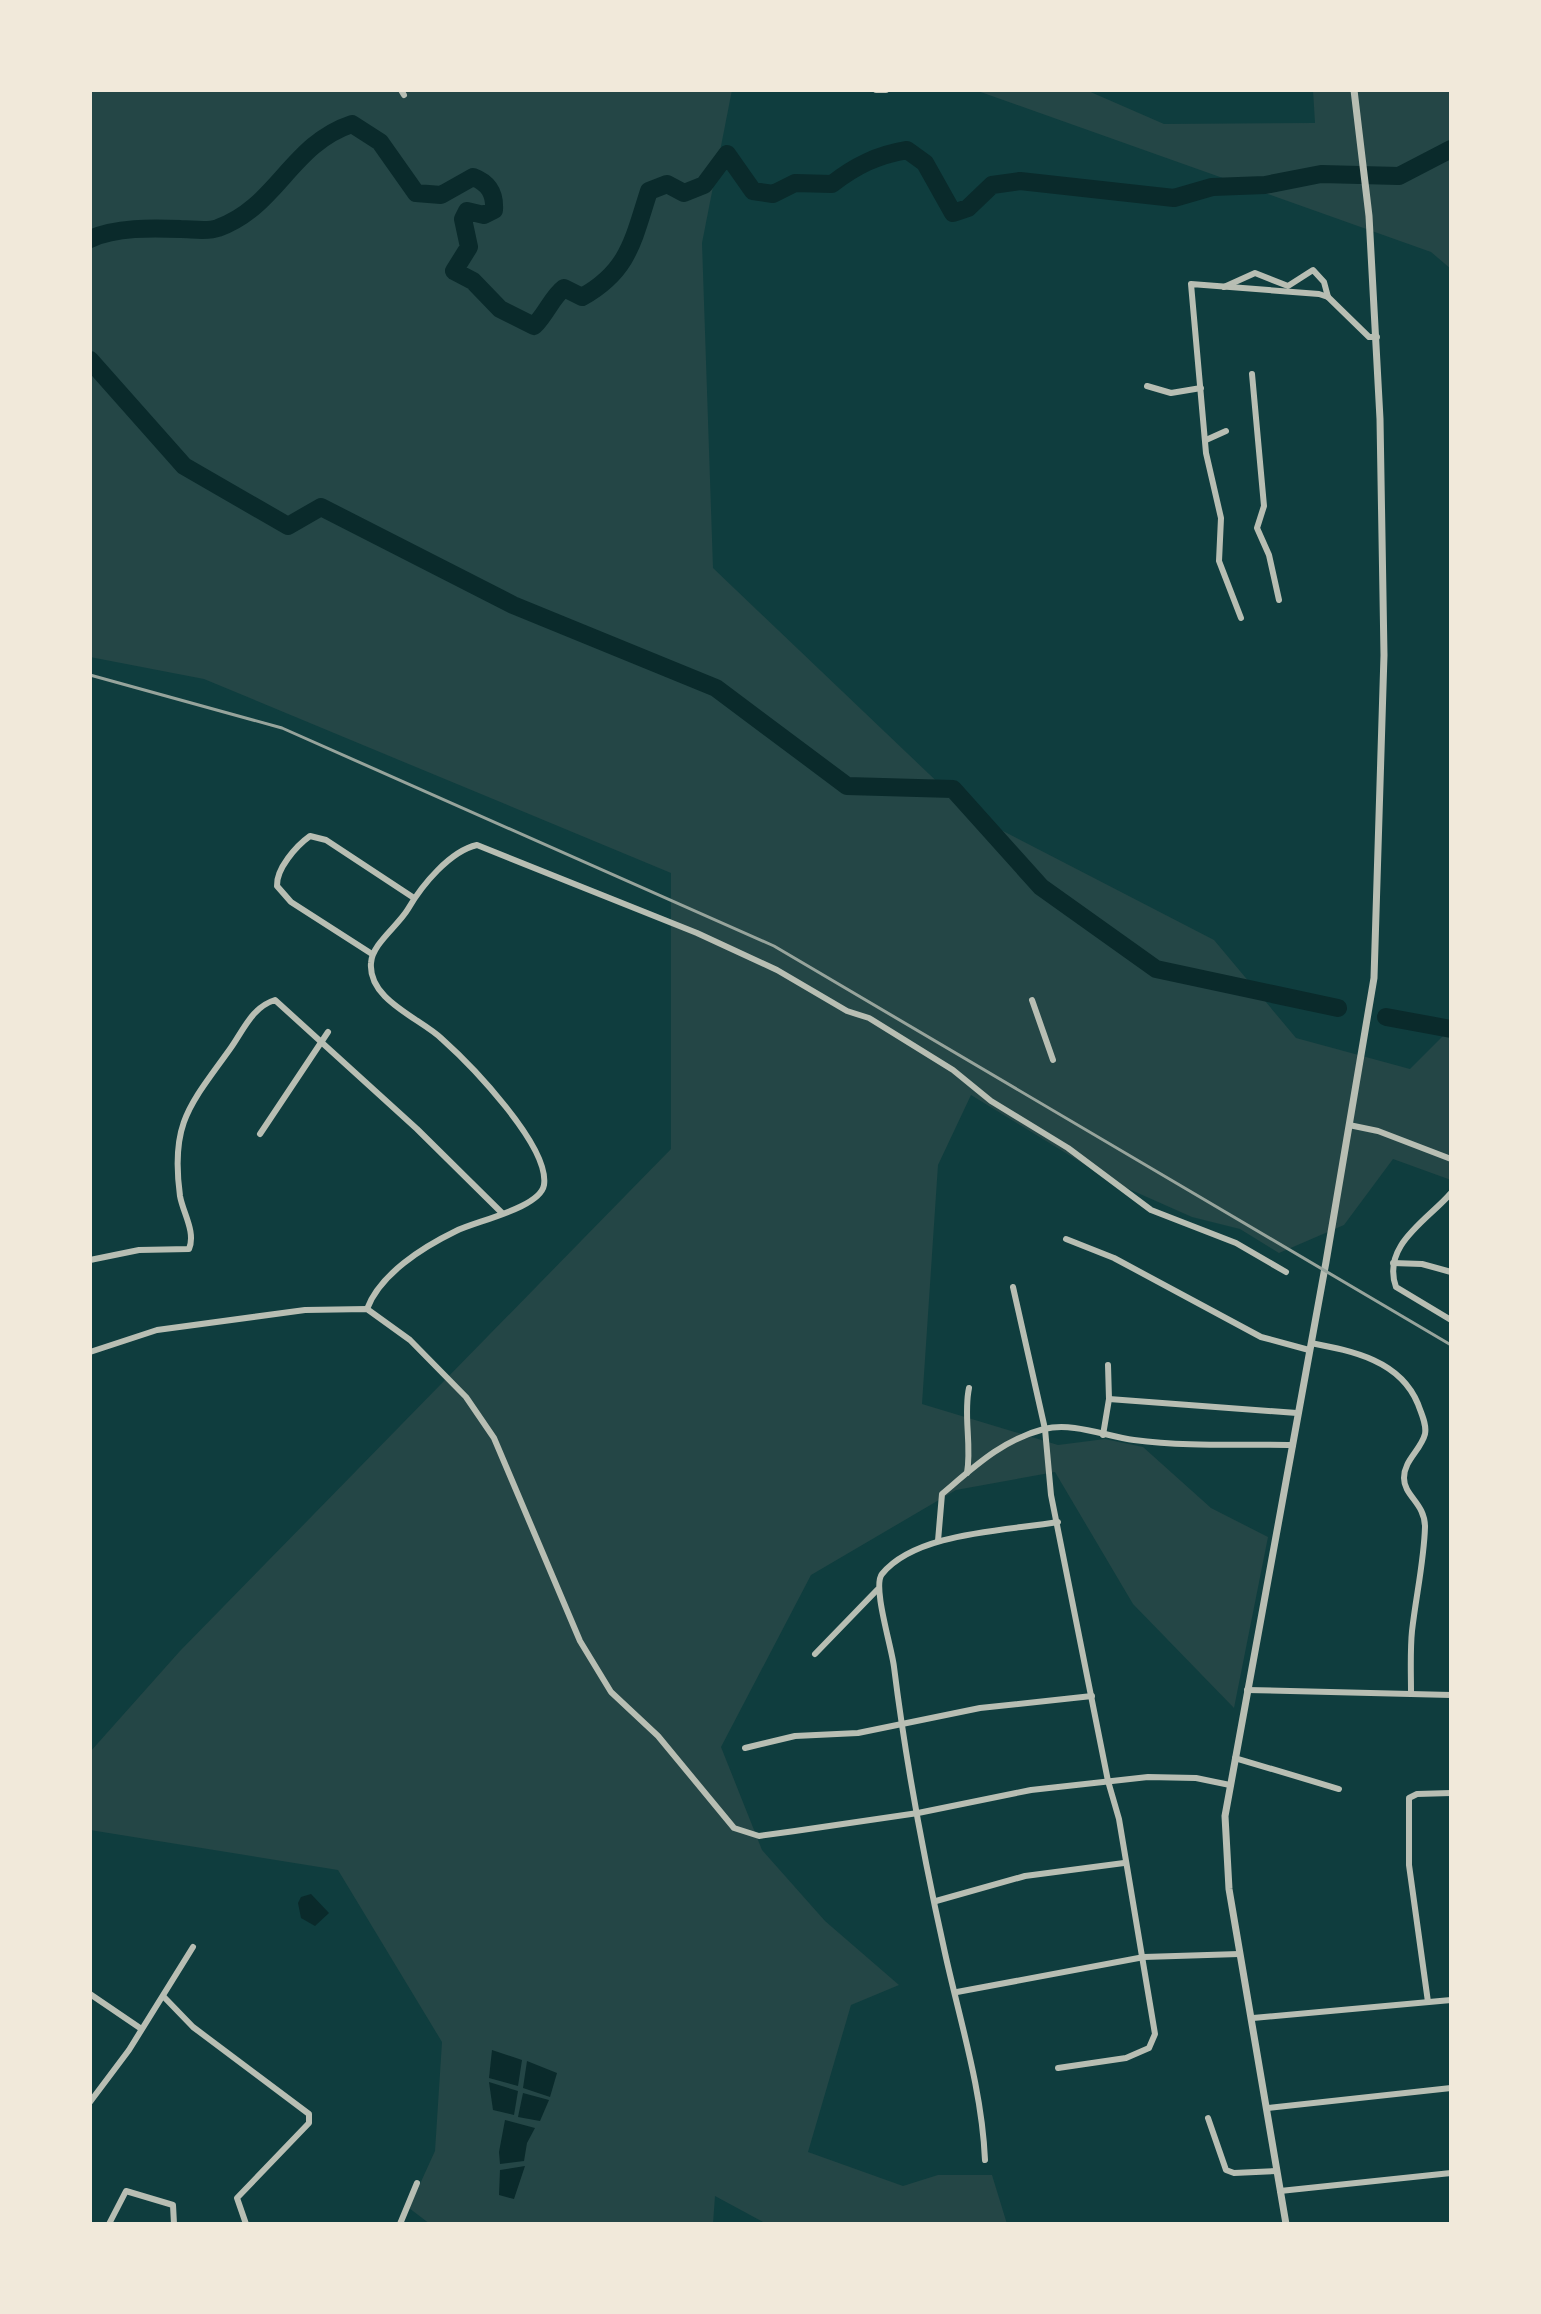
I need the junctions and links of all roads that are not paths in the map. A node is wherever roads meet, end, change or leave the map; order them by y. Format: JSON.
{"nodes":[{"id":1,"x":876,"y":90,"type":"edge"},
{"id":2,"x":886,"y":90,"type":"edge"},
{"id":3,"x":1354,"y":90,"type":"edge"},
{"id":4,"x":1224,"y":287,"type":"junction"},
{"id":5,"x":1328,"y":297,"type":"junction"},
{"id":6,"x":1377,"y":337,"type":"junction"},
{"id":7,"x":1252,"y":374,"type":"dead end"},
{"id":8,"x":1147,"y":386,"type":"dead end"},
{"id":9,"x":1201,"y":388,"type":"junction"},
{"id":10,"x":1226,"y":431,"type":"dead end"},
{"id":11,"x":1206,"y":440,"type":"junction"},
{"id":12,"x":1279,"y":600,"type":"dead end"},
{"id":13,"x":1241,"y":618,"type":"dead end"},
{"id":14,"x":414,"y":898,"type":"junction"},
{"id":15,"x":372,"y":954,"type":"junction"},
{"id":16,"x":1032,"y":1000,"type":"dead end"},
{"id":17,"x":328,"y":1032,"type":"dead end"},
{"id":18,"x":322,"y":1042,"type":"junction"},
{"id":19,"x":1053,"y":1060,"type":"dead end"},
{"id":20,"x":1349,"y":1125,"type":"junction"},
{"id":21,"x":260,"y":1134,"type":"dead end"},
{"id":22,"x":1451,"y":1159,"type":"edge"},
{"id":23,"x":1451,"y":1193,"type":"edge"},
{"id":24,"x":502,"y":1213,"type":"junction"},
{"id":25,"x":1066,"y":1239,"type":"dead end"},
{"id":26,"x":90,"y":1260,"type":"edge"},
{"id":27,"x":1393,"y":1263,"type":"junction"},
{"id":28,"x":1286,"y":1272,"type":"dead end"},
{"id":29,"x":1451,"y":1272,"type":"edge"},
{"id":30,"x":1013,"y":1287,"type":"dead end"},
{"id":31,"x":367,"y":1309,"type":"junction"},
{"id":32,"x":1451,"y":1320,"type":"edge"},
{"id":33,"x":1310,"y":1346,"type":"junction"},
{"id":34,"x":90,"y":1352,"type":"edge"},
{"id":35,"x":1108,"y":1365,"type":"dead end"},
{"id":36,"x":969,"y":1388,"type":"dead end"},
{"id":37,"x":1109,"y":1399,"type":"junction"},
{"id":38,"x":1297,"y":1413,"type":"junction"},
{"id":39,"x":1045,"y":1429,"type":"junction"},
{"id":40,"x":1103,"y":1435,"type":"junction"},
{"id":41,"x":1293,"y":1445,"type":"junction"},
{"id":42,"x":967,"y":1473,"type":"junction"},
{"id":43,"x":1058,"y":1522,"type":"junction"},
{"id":44,"x":938,"y":1541,"type":"junction"},
{"id":45,"x":877,"y":1590,"type":"junction"},
{"id":46,"x":815,"y":1654,"type":"dead end"},
{"id":47,"x":1247,"y":1690,"type":"junction"},
{"id":48,"x":1411,"y":1692,"type":"junction"},
{"id":49,"x":1451,"y":1695,"type":"edge"},
{"id":50,"x":1092,"y":1696,"type":"junction"},
{"id":51,"x":901,"y":1725,"type":"junction"},
{"id":52,"x":745,"y":1748,"type":"dead end"},
{"id":53,"x":1235,"y":1758,"type":"junction"},
{"id":54,"x":1108,"y":1781,"type":"junction"},
{"id":55,"x":1230,"y":1785,"type":"junction"},
{"id":56,"x":1339,"y":1789,"type":"dead end"},
{"id":57,"x":1451,"y":1793,"type":"edge"},
{"id":58,"x":918,"y":1813,"type":"junction"},
{"id":59,"x":1124,"y":1863,"type":"junction"},
{"id":60,"x":936,"y":1901,"type":"junction"},
{"id":61,"x":193,"y":1947,"type":"dead end"},
{"id":62,"x":1239,"y":1954,"type":"junction"},
{"id":63,"x":1144,"y":1957,"type":"junction"},
{"id":64,"x":957,"y":1992,"type":"junction"},
{"id":65,"x":90,"y":1994,"type":"edge"},
{"id":66,"x":164,"y":1997,"type":"junction"},
{"id":67,"x":1451,"y":2000,"type":"edge"},
{"id":68,"x":1428,"y":2002,"type":"junction"},
{"id":69,"x":1253,"y":2018,"type":"junction"},
{"id":70,"x":140,"y":2028,"type":"junction"},
{"id":71,"x":1058,"y":2068,"type":"dead end"},
{"id":72,"x":1451,"y":2088,"type":"edge"},
{"id":73,"x":90,"y":2102,"type":"edge"},
{"id":74,"x":1268,"y":2108,"type":"junction"},
{"id":75,"x":1208,"y":2118,"type":"dead end"},
{"id":76,"x":985,"y":2160,"type":"dead end"},
{"id":77,"x":1277,"y":2171,"type":"junction"},
{"id":78,"x":1451,"y":2173,"type":"edge"},
{"id":79,"x":417,"y":2183,"type":"dead end"},
{"id":80,"x":1280,"y":2191,"type":"junction"},
{"id":81,"x":109,"y":2224,"type":"edge"},
{"id":82,"x":174,"y":2224,"type":"edge"},
{"id":83,"x":246,"y":2224,"type":"edge"},
{"id":84,"x":400,"y":2224,"type":"edge"},
{"id":85,"x":1286,"y":2224,"type":"edge"}],
"edges":[{"from":1,"to":2,"type":"street"},
{"from":3,"to":6,"type":"street"},
{"from":4,"to":5,"type":"street"},
{"from":4,"to":5,"type":"street"},
{"from":4,"to":9,"type":"street"},
{"from":5,"to":6,"type":"street"},
{"from":6,"to":20,"type":"street"},
{"from":7,"to":12,"type":"street"},
{"from":8,"to":9,"type":"street"},
{"from":9,"to":11,"type":"street"},
{"from":10,"to":11,"type":"street"},
{"from":11,"to":13,"type":"street"},
{"from":14,"to":15,"type":"street"},
{"from":14,"to":15,"type":"street"},
{"from":14,"to":28,"type":"street"},
{"from":15,"to":24,"type":"street"},
{"from":16,"to":19,"type":"street"},
{"from":17,"to":18,"type":"street"},
{"from":18,"to":21,"type":"street"},
{"from":18,"to":24,"type":"street"},
{"from":18,"to":26,"type":"street"},
{"from":20,"to":22,"type":"street"},
{"from":20,"to":33,"type":"street"},
{"from":23,"to":27,"type":"street"},
{"from":24,"to":31,"type":"street"},
{"from":25,"to":33,"type":"street"},
{"from":27,"to":29,"type":"street"},
{"from":27,"to":32,"type":"street"},
{"from":30,"to":39,"type":"street"},
{"from":31,"to":34,"type":"street"},
{"from":31,"to":58,"type":"street"},
{"from":33,"to":38,"type":"street"},
{"from":33,"to":48,"type":"street"},
{"from":35,"to":37,"type":"street"},
{"from":36,"to":42,"type":"street"},
{"from":37,"to":38,"type":"street"},
{"from":37,"to":40,"type":"street"},
{"from":38,"to":41,"type":"street"},
{"from":39,"to":40,"type":"street"},
{"from":39,"to":42,"type":"street"},
{"from":39,"to":43,"type":"street"},
{"from":40,"to":41,"type":"street"},
{"from":41,"to":47,"type":"street"},
{"from":42,"to":44,"type":"street"},
{"from":43,"to":44,"type":"street"},
{"from":43,"to":50,"type":"street"},
{"from":44,"to":45,"type":"street"},
{"from":45,"to":46,"type":"street"},
{"from":45,"to":51,"type":"street"},
{"from":47,"to":48,"type":"street"},
{"from":47,"to":53,"type":"street"},
{"from":48,"to":49,"type":"street"},
{"from":50,"to":51,"type":"street"},
{"from":50,"to":54,"type":"street"},
{"from":51,"to":52,"type":"street"},
{"from":51,"to":58,"type":"street"},
{"from":53,"to":55,"type":"street"},
{"from":53,"to":56,"type":"street"},
{"from":54,"to":55,"type":"street"},
{"from":54,"to":58,"type":"street"},
{"from":54,"to":59,"type":"street"},
{"from":55,"to":62,"type":"street"},
{"from":57,"to":68,"type":"street"},
{"from":58,"to":60,"type":"street"},
{"from":59,"to":60,"type":"street"},
{"from":59,"to":63,"type":"street"},
{"from":60,"to":64,"type":"street"},
{"from":61,"to":66,"type":"street"},
{"from":62,"to":63,"type":"street"},
{"from":62,"to":69,"type":"street"},
{"from":63,"to":64,"type":"street"},
{"from":63,"to":71,"type":"street"},
{"from":64,"to":76,"type":"street"},
{"from":65,"to":70,"type":"street"},
{"from":66,"to":70,"type":"street"},
{"from":66,"to":83,"type":"street"},
{"from":67,"to":68,"type":"street"},
{"from":68,"to":69,"type":"street"},
{"from":69,"to":74,"type":"street"},
{"from":70,"to":73,"type":"street"},
{"from":72,"to":74,"type":"street"},
{"from":74,"to":77,"type":"street"},
{"from":75,"to":77,"type":"street"},
{"from":77,"to":80,"type":"street"},
{"from":78,"to":80,"type":"street"},
{"from":79,"to":84,"type":"street"},
{"from":80,"to":85,"type":"street"},
{"from":81,"to":82,"type":"street"}]}
